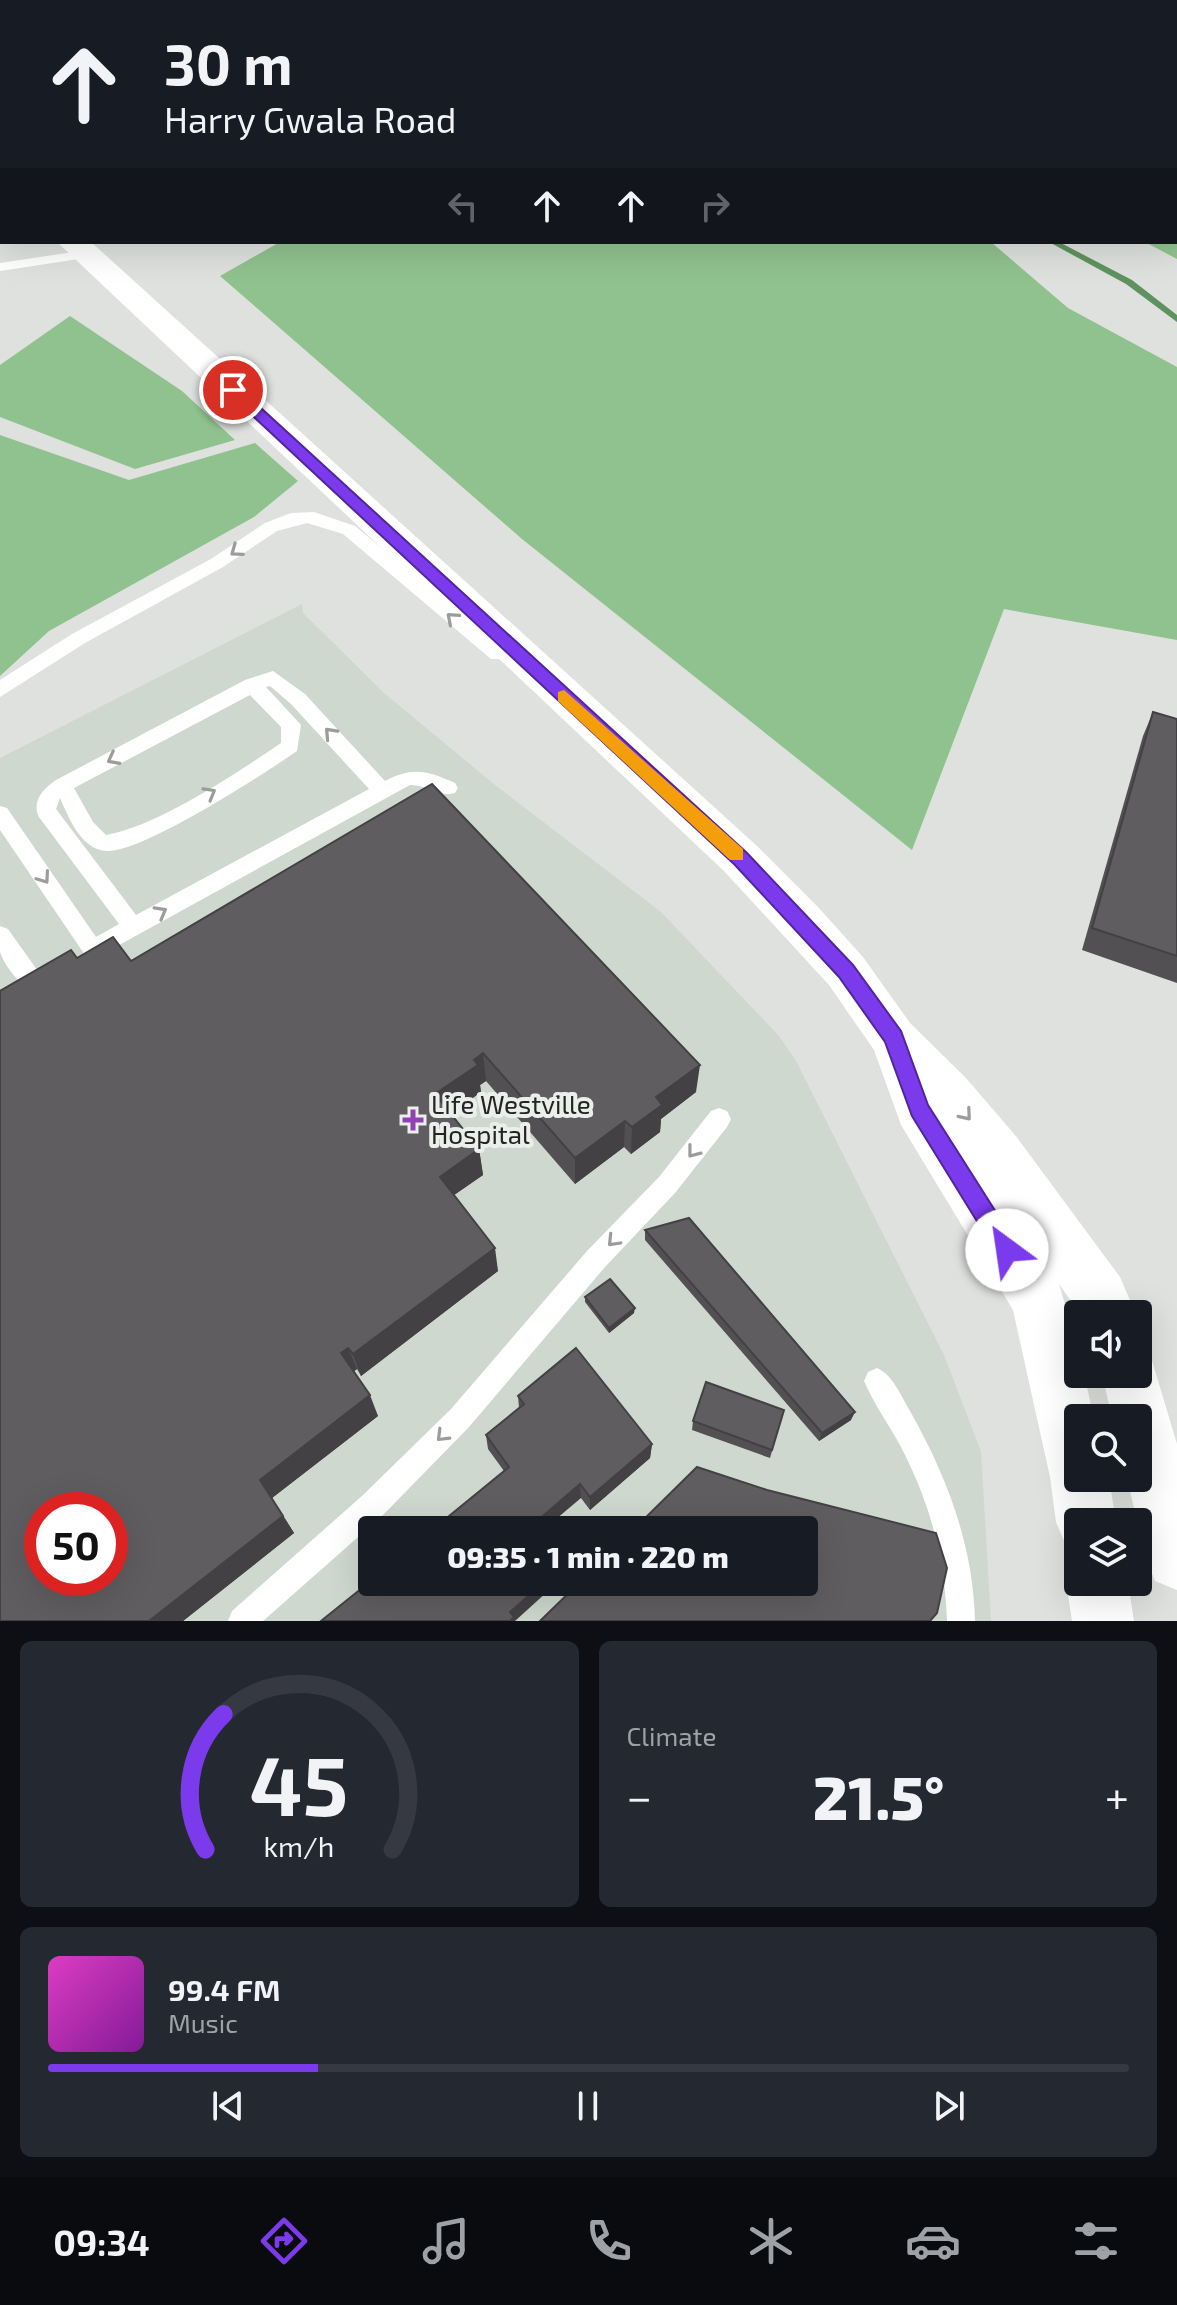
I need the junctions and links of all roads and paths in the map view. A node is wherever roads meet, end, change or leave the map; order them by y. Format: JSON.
{"nodes":[{"id":1,"x":80,"y":248,"type":"edge"},
{"id":2,"x":0,"y":267,"type":"edge"},
{"id":3,"x":252,"y":685,"type":"junction"},
{"id":4,"x":0,"y":690,"type":"edge"},
{"id":5,"x":603,"y":733,"type":"junction"},
{"id":6,"x":63,"y":785,"type":"junction"},
{"id":7,"x":448,"y":788,"type":"dead end"},
{"id":8,"x":383,"y":791,"type":"junction"},
{"id":9,"x":0,"y":814,"type":"edge"},
{"id":10,"x":133,"y":927,"type":"junction"},
{"id":11,"x":0,"y":935,"type":"edge"},
{"id":12,"x":32,"y":981,"type":"edge"},
{"id":13,"x":893,"y":1038,"type":"junction"},
{"id":14,"x":719,"y":1119,"type":"dead end"},
{"id":15,"x":1103,"y":1300,"type":"edge"},
{"id":16,"x":877,"y":1381,"type":"dead end"},
{"id":17,"x":1134,"y":1388,"type":"edge"},
{"id":18,"x":1064,"y":1413,"type":"edge"},
{"id":19,"x":1177,"y":1559,"type":"edge"},
{"id":20,"x":1099,"y":1596,"type":"edge"},
{"id":21,"x":242,"y":1621,"type":"edge"},
{"id":22,"x":961,"y":1621,"type":"edge"},
{"id":23,"x":1103,"y":1621,"type":"edge"}],
"edges":[{"from":1,"to":2,"type":"lane"},
{"from":1,"to":5,"type":"main road"},
{"from":3,"to":6,"type":"lane","one_way":true},
{"from":6,"to":3,"type":"lane","one_way":true},
{"from":8,"to":3,"type":"lane","one_way":true},
{"from":5,"to":4,"type":"lane","one_way":true},
{"from":5,"to":13,"type":"main road"},
{"from":6,"to":10,"type":"lane"},
{"from":7,"to":8,"type":"lane"},
{"from":10,"to":8,"type":"lane","one_way":true},
{"from":9,"to":10,"type":"lane","one_way":true},
{"from":11,"to":12,"type":"lane"},
{"from":13,"to":15,"type":"main road","one_way":true},
{"from":13,"to":18,"type":"main road"},
{"from":14,"to":21,"type":"lane","one_way":true},
{"from":16,"to":22,"type":"lane"},
{"from":17,"to":19,"type":"main road"},
{"from":20,"to":23,"type":"main road"}]}
